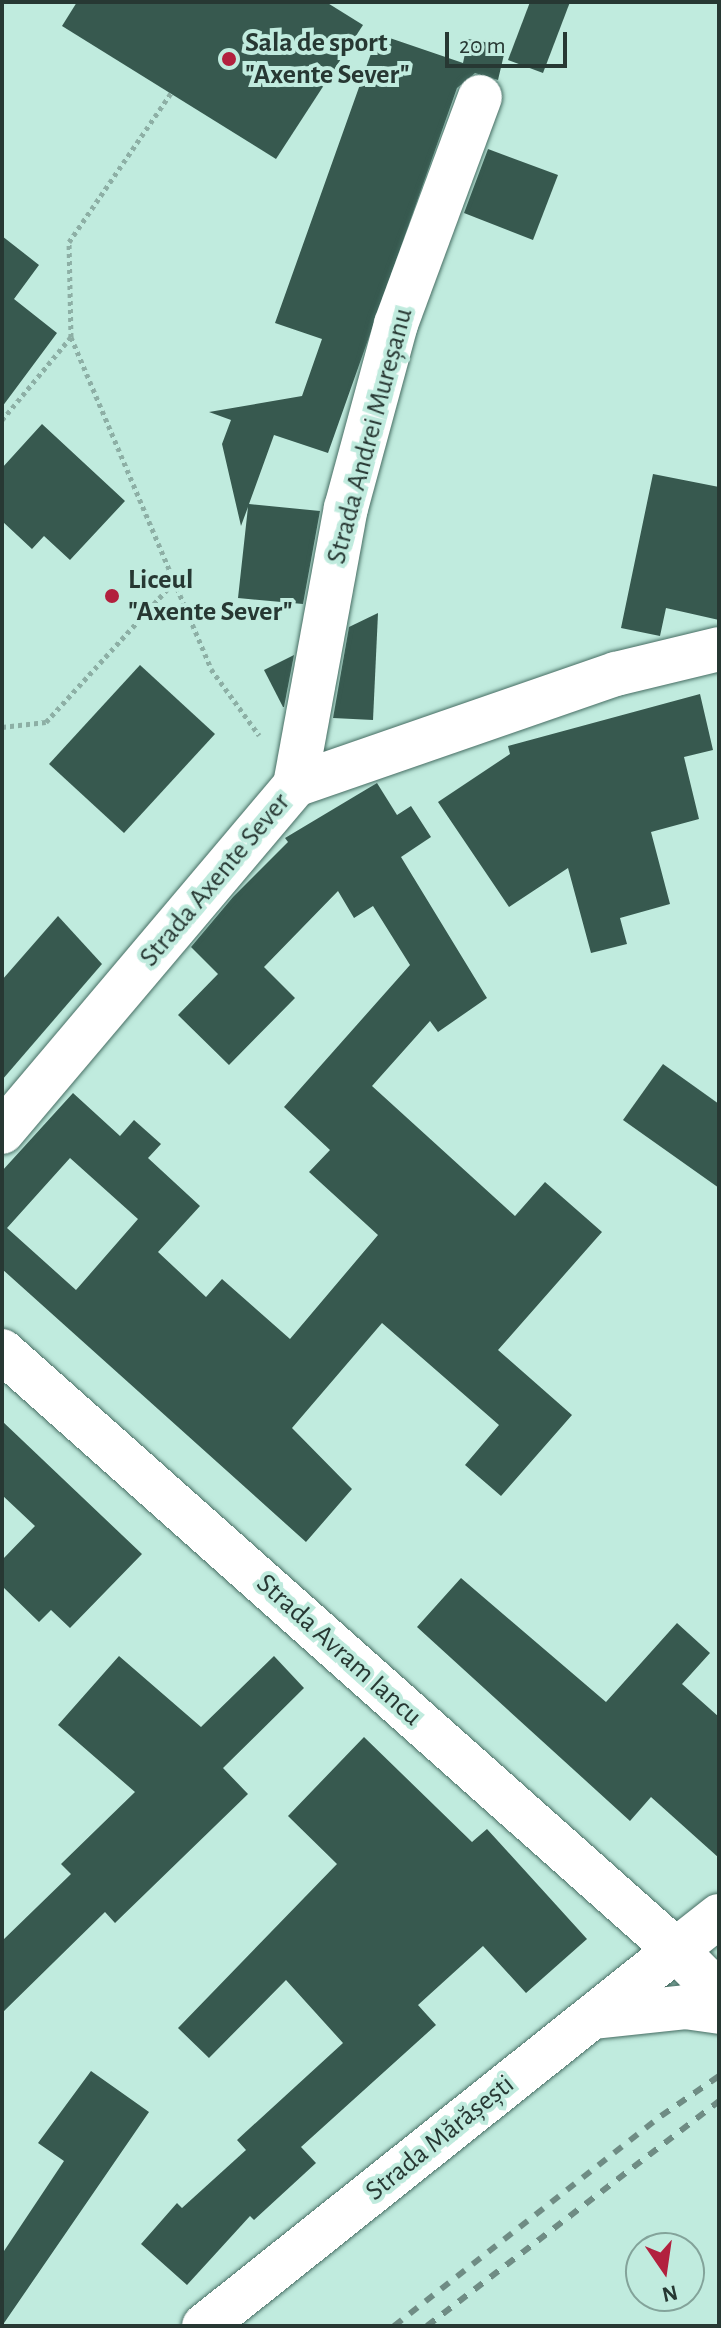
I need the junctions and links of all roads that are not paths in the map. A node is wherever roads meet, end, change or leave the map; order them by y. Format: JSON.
{"nodes":[{"id":1,"x":480,"y":97,"type":"dead end"},
{"id":2,"x":719,"y":649,"type":"edge"},
{"id":3,"x":295,"y":785,"type":"junction"},
{"id":4,"x":2,"y":1132,"type":"edge"},
{"id":5,"x":2,"y":1351,"type":"edge"},
{"id":6,"x":719,"y":1916,"type":"edge"},
{"id":7,"x":676,"y":1950,"type":"junction"},
{"id":8,"x":719,"y":1993,"type":"edge"},
{"id":9,"x":719,"y":2012,"type":"edge"},
{"id":10,"x":592,"y":2017,"type":"junction"},
{"id":11,"x":204,"y":2326,"type":"edge"}],
"edges":[{"from":1,"to":3,"type":"street","name":"Strada Andrei Mureșanu"},
{"from":2,"to":3,"type":"street","name":"Strada Axente Sever"},
{"from":3,"to":4,"type":"street","name":"Strada Axente Sever"},
{"from":5,"to":7,"type":"street","name":"Strada Avram Iancu"},
{"from":6,"to":7,"type":"street","name":"Strada Mărășești"},
{"from":7,"to":8,"type":"street","name":"Strada Avram Iancu"},
{"from":7,"to":10,"type":"street","name":"Strada Mărășești"},
{"from":9,"to":10,"type":"street"},
{"from":10,"to":11,"type":"street","name":"Strada Mărășești"}]}
